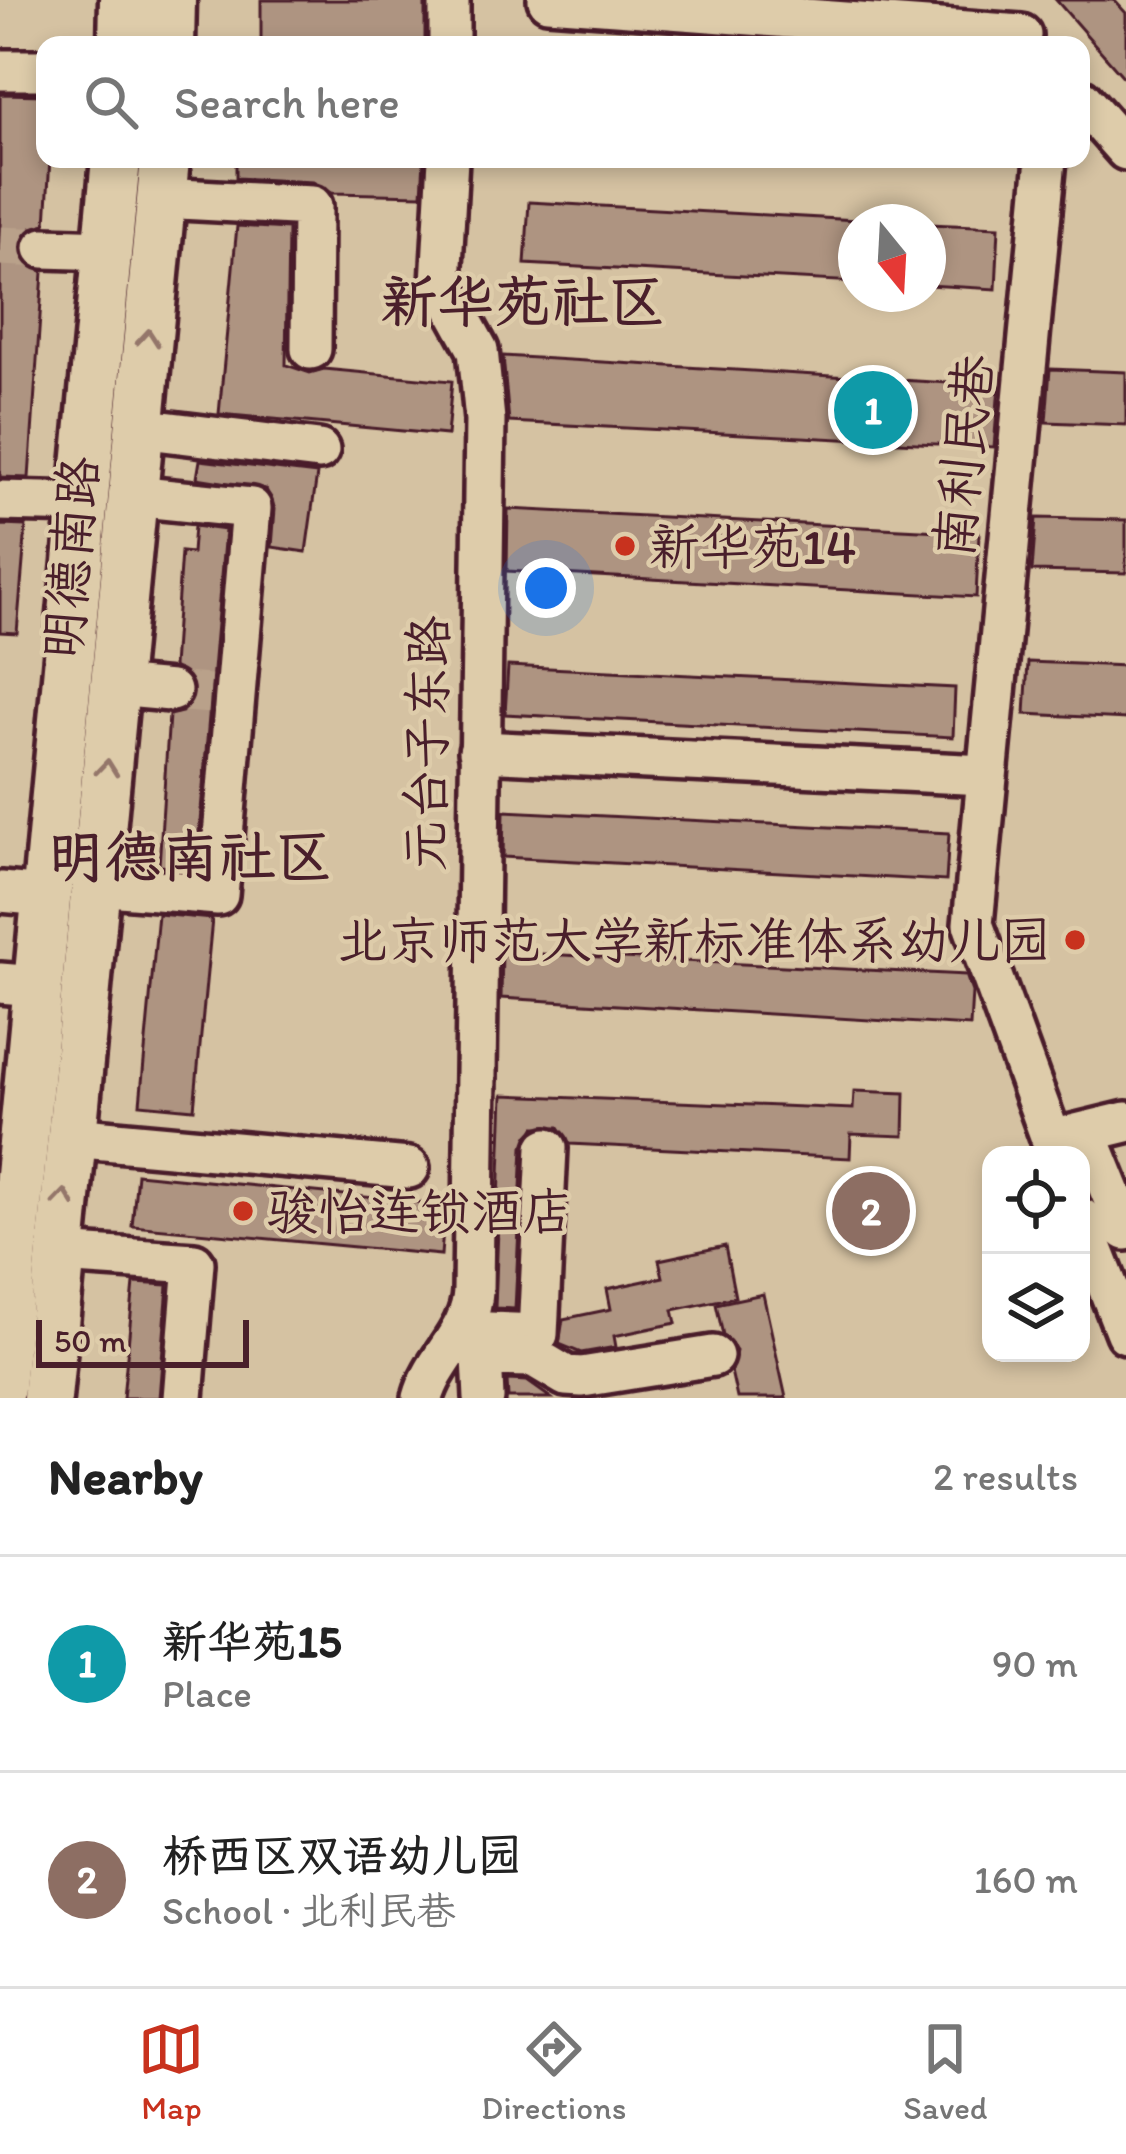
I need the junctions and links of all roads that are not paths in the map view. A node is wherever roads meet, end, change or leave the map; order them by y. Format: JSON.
{"nodes":[{"id":1,"x":124,"y":0,"type":"edge"},
{"id":2,"x":171,"y":0,"type":"edge"},
{"id":3,"x":449,"y":0,"type":"edge"},
{"id":4,"x":548,"y":0,"type":"edge"},
{"id":5,"x":988,"y":0,"type":"edge"},
{"id":6,"x":123,"y":36,"type":"edge"},
{"id":7,"x":170,"y":36,"type":"edge"},
{"id":8,"x":449,"y":36,"type":"edge"},
{"id":9,"x":978,"y":36,"type":"edge"},
{"id":10,"x":1022,"y":36,"type":"edge"},
{"id":11,"x":0,"y":70,"type":"edge"},
{"id":12,"x":36,"y":70,"type":"edge"},
{"id":13,"x":1090,"y":109,"type":"edge"},
{"id":14,"x":1126,"y":150,"type":"edge"},
{"id":15,"x":447,"y":168,"type":"edge"},
{"id":16,"x":1045,"y":168,"type":"edge"},
{"id":17,"x":115,"y":178,"type":"edge"},
{"id":18,"x":163,"y":178,"type":"edge"},
{"id":19,"x":44,"y":248,"type":"tunnel mouth"},
{"id":20,"x":109,"y":250,"type":"junction"},
{"id":21,"x":311,"y":349,"type":"dead end"},
{"id":22,"x":140,"y":428,"type":"junction"},
{"id":23,"x":319,"y":450,"type":"dead end"},
{"id":24,"x":133,"y":496,"type":"junction"},
{"id":25,"x":0,"y":501,"type":"edge"},
{"id":26,"x":85,"y":503,"type":"junction"},
{"id":27,"x":115,"y":686,"type":"junction"},
{"id":28,"x":171,"y":691,"type":"tunnel mouth"},
{"id":29,"x":479,"y":751,"type":"junction"},
{"id":30,"x":987,"y":769,"type":"junction"},
{"id":31,"x":96,"y":885,"type":"junction"},
{"id":32,"x":23,"y":894,"type":"edge"},
{"id":33,"x":18,"y":984,"type":"edge"},
{"id":34,"x":1126,"y":1122,"type":"edge"},
{"id":35,"x":72,"y":1137,"type":"junction"},
{"id":36,"x":1074,"y":1146,"type":"edge"},
{"id":37,"x":1083,"y":1146,"type":"edge"},
{"id":38,"x":547,"y":1148,"type":"dead end"},
{"id":39,"x":410,"y":1168,"type":"dead end"},
{"id":40,"x":1090,"y":1174,"type":"edge"},
{"id":41,"x":7,"y":1231,"type":"edge"},
{"id":42,"x":1125,"y":1233,"type":"edge"},
{"id":43,"x":1090,"y":1241,"type":"edge"},
{"id":44,"x":61,"y":1254,"type":"junction"},
{"id":45,"x":1126,"y":1333,"type":"edge"},
{"id":46,"x":464,"y":1348,"type":"junction"},
{"id":47,"x":713,"y":1356,"type":"dead end"},
{"id":48,"x":0,"y":1387,"type":"edge"},
{"id":49,"x":47,"y":1398,"type":"edge"},
{"id":50,"x":183,"y":1398,"type":"edge"},
{"id":51,"x":424,"y":1398,"type":"edge"},
{"id":52,"x":484,"y":1398,"type":"edge"}],
"edges":[{"from":1,"to":6,"type":"main road"},
{"from":2,"to":7,"type":"main road"},
{"from":3,"to":8,"type":"street"},
{"from":4,"to":9,"type":"street"},
{"from":5,"to":10,"type":"street"},
{"from":11,"to":12,"type":"street"},
{"from":13,"to":14,"type":"street"},
{"from":15,"to":29,"type":"street","name":"元台子东路"},
{"from":16,"to":30,"type":"street","name":"南利民巷"},
{"from":17,"to":18,"type":"main road"},
{"from":17,"to":20,"type":"main road","name":"明德南路"},
{"from":18,"to":21,"type":"street"},
{"from":22,"to":18,"type":"main road","name":"明德南路","one_way":true},
{"from":19,"to":20,"type":"street"},
{"from":20,"to":26,"type":"main road","name":"明德南路"},
{"from":22,"to":23,"type":"street"},
{"from":22,"to":24,"type":"main road","name":"明德南路"},
{"from":24,"to":27,"type":"main road","name":"明德南路"},
{"from":24,"to":31,"type":"street"},
{"from":25,"to":26,"type":"street"},
{"from":26,"to":32,"type":"main road","name":"明德南路"},
{"from":27,"to":28,"type":"street"},
{"from":31,"to":27,"type":"main road","name":"明德南路","one_way":true},
{"from":29,"to":30,"type":"street"},
{"from":29,"to":46,"type":"street","name":"元台子东路"},
{"from":30,"to":36,"type":"street","name":"南利民巷"},
{"from":31,"to":35,"type":"main road","name":"明德南路"},
{"from":32,"to":33,"type":"main road","name":"明德南路"},
{"from":33,"to":41,"type":"main road","name":"明德南路"},
{"from":34,"to":37,"type":"street"},
{"from":35,"to":39,"type":"street"},
{"from":44,"to":35,"type":"main road","name":"明德南路","one_way":true},
{"from":38,"to":46,"type":"street"},
{"from":40,"to":42,"type":"street","name":"南利民巷"},
{"from":41,"to":48,"type":"main road","name":"明德南路"},
{"from":43,"to":45,"type":"street"},
{"from":44,"to":49,"type":"main road","name":"明德南路"},
{"from":44,"to":50,"type":"street"},
{"from":46,"to":47,"type":"street"},
{"from":46,"to":51,"type":"street","name":"元台子东路"},
{"from":46,"to":52,"type":"street"}]}
